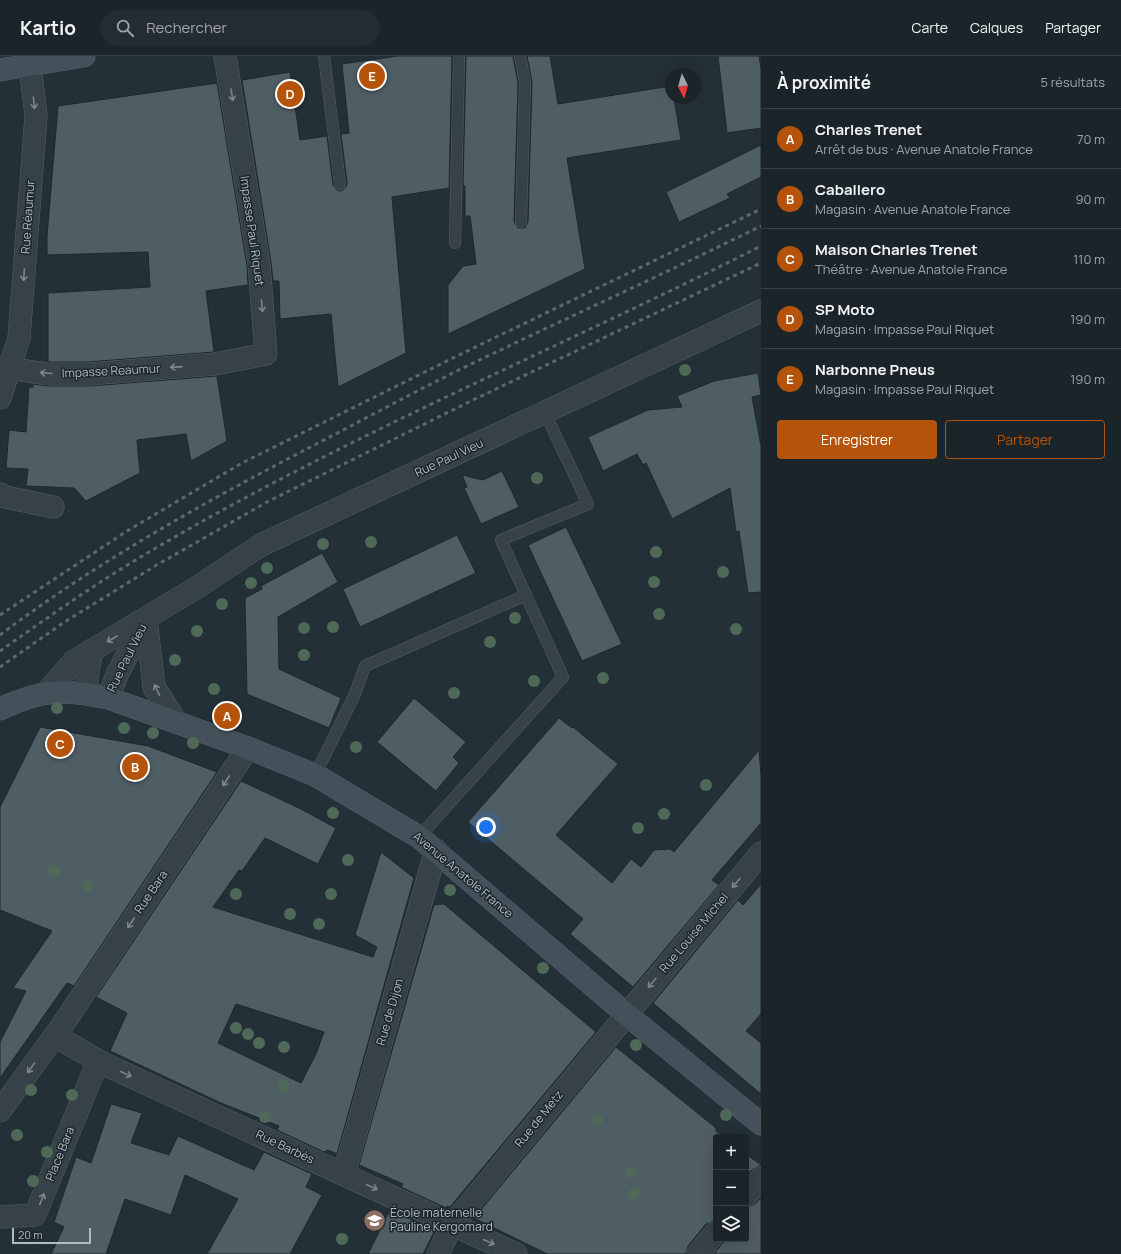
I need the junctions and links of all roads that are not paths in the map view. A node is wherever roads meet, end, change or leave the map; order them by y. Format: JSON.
{"nodes":[{"id":1,"x":84,"y":56,"type":"edge"},
{"id":2,"x":225,"y":56,"type":"edge"},
{"id":3,"x":324,"y":56,"type":"edge"},
{"id":4,"x":459,"y":56,"type":"edge"},
{"id":5,"x":520,"y":56,"type":"edge"},
{"id":6,"x":30,"y":65,"type":"junction"},
{"id":7,"x":0,"y":70,"type":"edge"},
{"id":8,"x":340,"y":184,"type":"dead end"},
{"id":9,"x":521,"y":222,"type":"dead end"},
{"id":10,"x":455,"y":243,"type":"dead end"},
{"id":11,"x":761,"y":311,"type":"edge"},
{"id":12,"x":215,"y":364,"type":"joint"},
{"id":13,"x":4,"y":368,"type":"edge"},
{"id":14,"x":0,"y":398,"type":"edge"},
{"id":15,"x":545,"y":413,"type":"junction"},
{"id":16,"x":0,"y":494,"type":"edge"},
{"id":17,"x":52,"y":507,"type":"dead end"},
{"id":18,"x":526,"y":595,"type":"junction"},
{"id":19,"x":146,"y":619,"type":"junction"},
{"id":20,"x":92,"y":650,"type":"junction"},
{"id":21,"x":47,"y":692,"type":"junction"},
{"id":22,"x":87,"y":693,"type":"junction"},
{"id":23,"x":108,"y":698,"type":"junction"},
{"id":24,"x":0,"y":709,"type":"edge"},
{"id":25,"x":177,"y":723,"type":"junction"},
{"id":26,"x":248,"y":748,"type":"junction"},
{"id":27,"x":315,"y":775,"type":"junction"},
{"id":28,"x":427,"y":843,"type":"junction"},
{"id":29,"x":761,"y":853,"type":"edge"},
{"id":30,"x":626,"y":1014,"type":"junction"},
{"id":31,"x":55,"y":1036,"type":"junction"},
{"id":32,"x":98,"y":1061,"type":"junction"},
{"id":33,"x":0,"y":1111,"type":"edge"},
{"id":34,"x":761,"y":1124,"type":"edge"},
{"id":35,"x":344,"y":1174,"type":"junction"},
{"id":36,"x":761,"y":1178,"type":"edge"},
{"id":37,"x":749,"y":1192,"type":"edge"},
{"id":38,"x":0,"y":1217,"type":"edge"},
{"id":39,"x":452,"y":1225,"type":"junction"},
{"id":40,"x":713,"y":1236,"type":"edge"},
{"id":41,"x":438,"y":1254,"type":"edge"},
{"id":42,"x":516,"y":1254,"type":"edge"},
{"id":43,"x":698,"y":1254,"type":"edge"}],
"edges":[{"from":1,"to":6,"type":"main road"},
{"from":2,"to":12,"type":"street","name":"Impasse Paul Riquet","one_way":true},
{"from":3,"to":8,"type":"lane"},
{"from":4,"to":10,"type":"lane"},
{"from":5,"to":9,"type":"lane"},
{"from":6,"to":7,"type":"main road"},
{"from":6,"to":13,"type":"street","name":"Rue Réaumur","one_way":true},
{"from":11,"to":15,"type":"street","name":"Rue Paul Vieu"},
{"from":12,"to":13,"type":"street","name":"Impasse Reaumur","one_way":true},
{"from":13,"to":14,"type":"street","name":"Rue Réaumur"},
{"from":15,"to":18,"type":"lane"},
{"from":15,"to":19,"type":"street","name":"Rue Paul Vieu"},
{"from":16,"to":17,"type":"street"},
{"from":18,"to":27,"type":"lane"},
{"from":18,"to":28,"type":"lane"},
{"from":19,"to":20,"type":"street","name":"Rue Paul Vieu","one_way":true},
{"from":19,"to":23,"type":"street","name":"Rue Paul Vieu"},
{"from":25,"to":19,"type":"street","name":"Rue Paul Vieu","one_way":true},
{"from":20,"to":21,"type":"street","name":"Rue Paul Vieu"},
{"from":20,"to":22,"type":"street","name":"Rue Paul Vieu"},
{"from":21,"to":22,"type":"main road","name":"Avenue Anatole France"},
{"from":21,"to":24,"type":"main road","name":"Avenue Anatole France"},
{"from":22,"to":23,"type":"main road","name":"Avenue Anatole France"},
{"from":23,"to":25,"type":"main road","name":"Avenue Anatole France"},
{"from":25,"to":26,"type":"main road","name":"Avenue Anatole France"},
{"from":26,"to":27,"type":"main road","name":"Avenue Anatole France"},
{"from":26,"to":31,"type":"street","name":"Rue Bara","one_way":true},
{"from":27,"to":28,"type":"main road","name":"Avenue Anatole France"},
{"from":28,"to":30,"type":"main road","name":"Avenue Anatole France"},
{"from":28,"to":35,"type":"street","name":"Rue de Dijon"},
{"from":29,"to":30,"type":"street","name":"Rue Louise Michel","one_way":true},
{"from":30,"to":34,"type":"main road","name":"Avenue Anatole France"},
{"from":30,"to":39,"type":"street","name":"Rue de Metz"},
{"from":31,"to":32,"type":"street","name":"Rue Barbès"},
{"from":31,"to":33,"type":"street","one_way":true},
{"from":32,"to":35,"type":"street","name":"Rue Barbès","one_way":true},
{"from":38,"to":32,"type":"street","name":"Place Bara","one_way":true},
{"from":35,"to":39,"type":"street","name":"Rue Barbès","one_way":true},
{"from":36,"to":37,"type":"street"},
{"from":39,"to":41,"type":"street","name":"Rue de Metz"},
{"from":39,"to":42,"type":"street","name":"Rue Barbès","one_way":true},
{"from":40,"to":43,"type":"street"}]}
